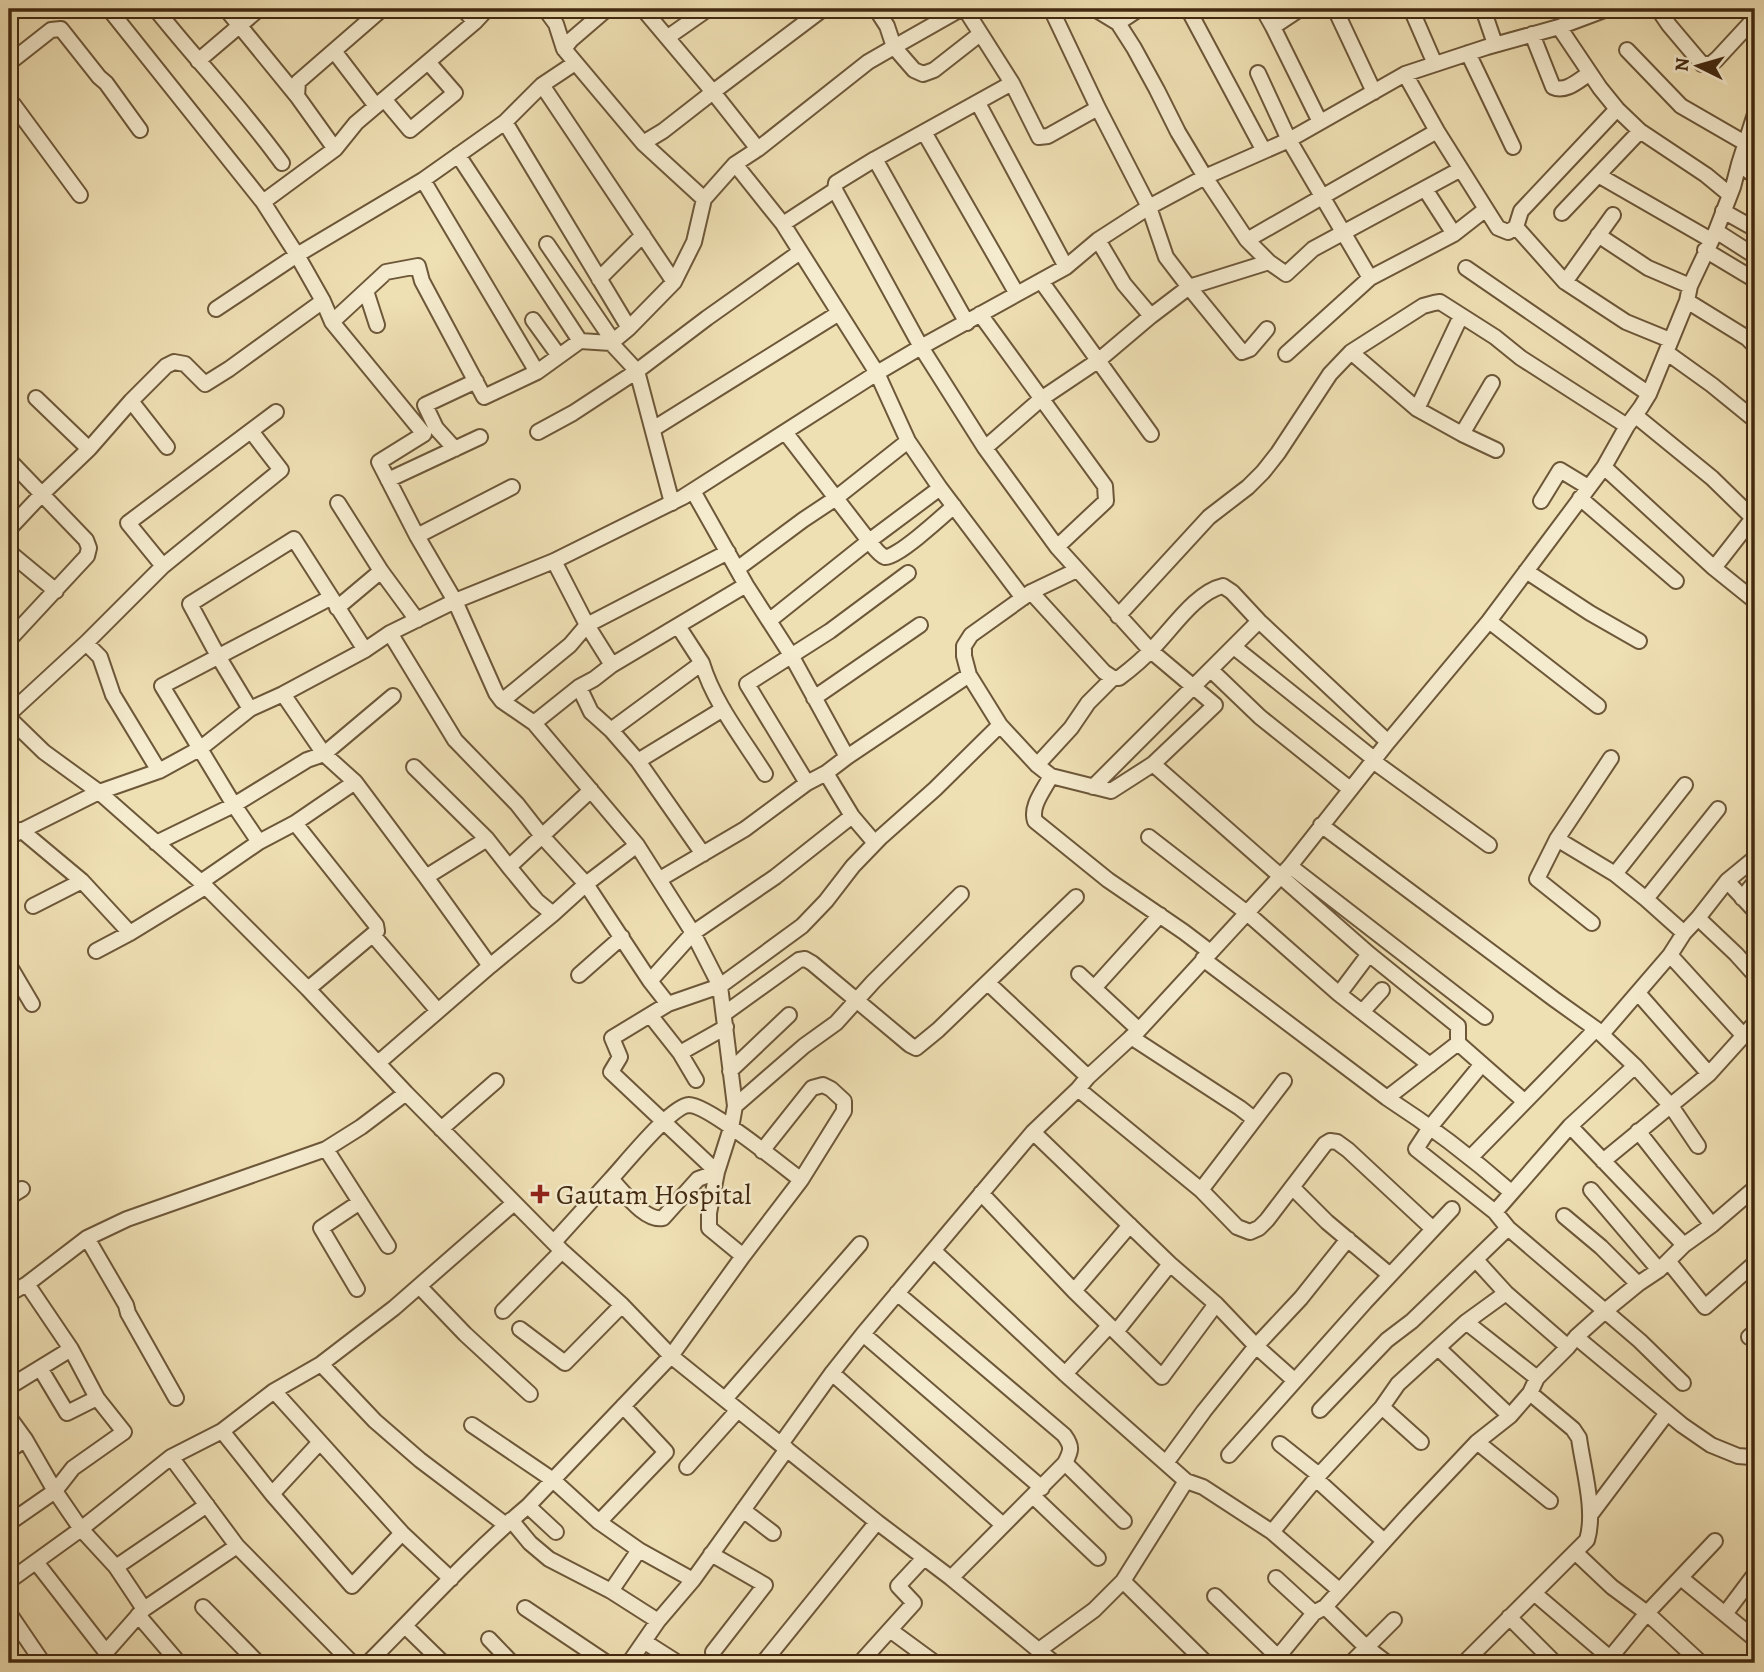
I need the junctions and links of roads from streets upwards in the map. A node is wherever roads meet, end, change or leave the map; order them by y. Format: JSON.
{"nodes":[{"id":1,"x":18,"y":9,"type":"edge"},
{"id":2,"x":226,"y":9,"type":"edge"},
{"id":3,"x":259,"y":9,"type":"edge"},
{"id":4,"x":382,"y":9,"type":"edge"},
{"id":5,"x":463,"y":9,"type":"edge"},
{"id":6,"x":487,"y":9,"type":"edge"},
{"id":7,"x":545,"y":9,"type":"edge"},
{"id":8,"x":607,"y":9,"type":"edge"},
{"id":9,"x":643,"y":9,"type":"edge"},
{"id":10,"x":708,"y":9,"type":"edge"},
{"id":11,"x":823,"y":9,"type":"edge"},
{"id":12,"x":876,"y":9,"type":"edge"},
{"id":13,"x":1051,"y":9,"type":"edge"},
{"id":14,"x":1095,"y":9,"type":"edge"},
{"id":15,"x":1139,"y":9,"type":"edge"},
{"id":16,"x":1189,"y":9,"type":"edge"},
{"id":17,"x":1263,"y":9,"type":"edge"},
{"id":18,"x":1300,"y":9,"type":"edge"},
{"id":19,"x":1335,"y":9,"type":"edge"},
{"id":20,"x":1412,"y":9,"type":"edge"},
{"id":21,"x":1483,"y":9,"type":"edge"},
{"id":22,"x":1607,"y":9,"type":"edge"},
{"id":23,"x":1658,"y":9,"type":"edge"},
{"id":24,"x":112,"y":10,"type":"edge"},
{"id":25,"x":159,"y":10,"type":"edge"},
{"id":26,"x":968,"y":10,"type":"edge"},
{"id":27,"x":9,"y":16,"type":"edge"},
{"id":28,"x":1755,"y":18,"type":"edge"},
{"id":29,"x":475,"y":22,"type":"junction"},
{"id":30,"x":1118,"y":23,"type":"junction"},
{"id":31,"x":239,"y":25,"type":"junction"},
{"id":32,"x":1273,"y":27,"type":"junction"},
{"id":33,"x":1559,"y":27,"type":"junction"},
{"id":34,"x":980,"y":34,"type":"junction"},
{"id":35,"x":1532,"y":34,"type":"junction"},
{"id":36,"x":668,"y":37,"type":"junction"},
{"id":37,"x":1495,"y":44,"type":"junction"},
{"id":38,"x":894,"y":47,"type":"junction"},
{"id":39,"x":565,"y":49,"type":"junction"},
{"id":40,"x":1626,"y":50,"type":"dead end"},
{"id":41,"x":334,"y":51,"type":"junction"},
{"id":42,"x":1468,"y":53,"type":"junction"},
{"id":43,"x":198,"y":61,"type":"junction"},
{"id":44,"x":428,"y":62,"type":"junction"},
{"id":45,"x":9,"y":63,"type":"edge"},
{"id":46,"x":575,"y":63,"type":"junction"},
{"id":47,"x":1435,"y":64,"type":"junction"},
{"id":48,"x":1258,"y":73,"type":"dead end"},
{"id":49,"x":1590,"y":73,"type":"junction"},
{"id":50,"x":1405,"y":74,"type":"junction"},
{"id":51,"x":1012,"y":83,"type":"junction"},
{"id":52,"x":542,"y":85,"type":"junction"},
{"id":53,"x":713,"y":92,"type":"junction"},
{"id":54,"x":1374,"y":92,"type":"junction"},
{"id":55,"x":297,"y":96,"type":"junction"},
{"id":56,"x":380,"y":102,"type":"junction"},
{"id":57,"x":978,"y":103,"type":"junction"},
{"id":58,"x":10,"y":104,"type":"edge"},
{"id":59,"x":1098,"y":108,"type":"junction"},
{"id":60,"x":1616,"y":109,"type":"junction"},
{"id":61,"x":1755,"y":116,"type":"edge"},
{"id":62,"x":505,"y":122,"type":"junction"},
{"id":63,"x":1320,"y":122,"type":"junction"},
{"id":64,"x":140,"y":130,"type":"dead end"},
{"id":65,"x":1437,"y":131,"type":"junction"},
{"id":66,"x":1640,"y":131,"type":"junction"},
{"id":67,"x":924,"y":132,"type":"junction"},
{"id":68,"x":1289,"y":140,"type":"junction"},
{"id":69,"x":1745,"y":143,"type":"junction"},
{"id":70,"x":643,"y":144,"type":"junction"},
{"id":71,"x":1513,"y":146,"type":"dead end"},
{"id":72,"x":335,"y":149,"type":"junction"},
{"id":73,"x":758,"y":149,"type":"junction"},
{"id":74,"x":1264,"y":151,"type":"junction"},
{"id":75,"x":458,"y":155,"type":"junction"},
{"id":76,"x":875,"y":159,"type":"junction"},
{"id":77,"x":282,"y":163,"type":"dead end"},
{"id":78,"x":735,"y":164,"type":"junction"},
{"id":79,"x":1738,"y":164,"type":"junction"},
{"id":80,"x":1461,"y":169,"type":"junction"},
{"id":81,"x":1598,"y":175,"type":"junction"},
{"id":82,"x":1755,"y":176,"type":"edge"},
{"id":83,"x":1205,"y":177,"type":"junction"},
{"id":84,"x":423,"y":180,"type":"junction"},
{"id":85,"x":1425,"y":189,"type":"junction"},
{"id":86,"x":835,"y":190,"type":"junction"},
{"id":87,"x":1729,"y":194,"type":"junction"},
{"id":88,"x":80,"y":195,"type":"dead end"},
{"id":89,"x":1322,"y":197,"type":"junction"},
{"id":90,"x":704,"y":199,"type":"junction"},
{"id":91,"x":263,"y":202,"type":"junction"},
{"id":92,"x":1149,"y":207,"type":"junction"},
{"id":93,"x":1486,"y":209,"type":"junction"},
{"id":94,"x":1723,"y":211,"type":"junction"},
{"id":95,"x":1562,"y":213,"type":"dead end"},
{"id":96,"x":1613,"y":215,"type":"dead end"},
{"id":97,"x":783,"y":224,"type":"junction"},
{"id":98,"x":1517,"y":227,"type":"junction"},
{"id":99,"x":1755,"y":229,"type":"edge"},
{"id":100,"x":1344,"y":232,"type":"junction"},
{"id":101,"x":1454,"y":234,"type":"junction"},
{"id":102,"x":643,"y":235,"type":"junction"},
{"id":103,"x":1598,"y":235,"type":"junction"},
{"id":104,"x":1098,"y":240,"type":"junction"},
{"id":105,"x":1247,"y":240,"type":"junction"},
{"id":106,"x":1711,"y":240,"type":"junction"},
{"id":107,"x":547,"y":244,"type":"dead end"},
{"id":108,"x":800,"y":252,"type":"junction"},
{"id":109,"x":298,"y":255,"type":"junction"},
{"id":110,"x":1755,"y":256,"type":"edge"},
{"id":111,"x":1269,"y":262,"type":"junction"},
{"id":112,"x":1066,"y":267,"type":"junction"},
{"id":113,"x":1466,"y":268,"type":"dead end"},
{"id":114,"x":1370,"y":278,"type":"junction"},
{"id":115,"x":599,"y":279,"type":"junction"},
{"id":116,"x":1755,"y":280,"type":"edge"},
{"id":117,"x":1041,"y":281,"type":"junction"},
{"id":118,"x":674,"y":282,"type":"junction"},
{"id":119,"x":1565,"y":282,"type":"junction"},
{"id":120,"x":1690,"y":286,"type":"junction"},
{"id":121,"x":1189,"y":287,"type":"junction"},
{"id":122,"x":366,"y":290,"type":"junction"},
{"id":123,"x":1017,"y":294,"type":"junction"},
{"id":124,"x":323,"y":301,"type":"junction"},
{"id":125,"x":1686,"y":301,"type":"junction"},
{"id":126,"x":216,"y":309,"type":"dead end"},
{"id":127,"x":839,"y":313,"type":"junction"},
{"id":128,"x":980,"y":314,"type":"junction"},
{"id":129,"x":1151,"y":316,"type":"junction"},
{"id":130,"x":1461,"y":316,"type":"junction"},
{"id":131,"x":533,"y":320,"type":"dead end"},
{"id":132,"x":332,"y":322,"type":"junction"},
{"id":133,"x":967,"y":323,"type":"junction"},
{"id":134,"x":377,"y":325,"type":"dead end"},
{"id":135,"x":629,"y":328,"type":"junction"},
{"id":136,"x":1268,"y":329,"type":"dead end"},
{"id":137,"x":580,"y":341,"type":"junction"},
{"id":138,"x":612,"y":342,"type":"junction"},
{"id":139,"x":1668,"y":346,"type":"junction"},
{"id":140,"x":1755,"y":346,"type":"edge"},
{"id":141,"x":921,"y":347,"type":"junction"},
{"id":142,"x":1351,"y":352,"type":"junction"},
{"id":143,"x":1286,"y":354,"type":"dead end"},
{"id":144,"x":559,"y":356,"type":"junction"},
{"id":145,"x":1099,"y":360,"type":"junction"},
{"id":146,"x":637,"y":371,"type":"junction"},
{"id":147,"x":537,"y":372,"type":"junction"},
{"id":148,"x":877,"y":373,"type":"junction"},
{"id":149,"x":476,"y":381,"type":"junction"},
{"id":150,"x":1492,"y":383,"type":"dead end"},
{"id":151,"x":1649,"y":394,"type":"junction"},
{"id":152,"x":36,"y":398,"type":"dead end"},
{"id":153,"x":1041,"y":399,"type":"junction"},
{"id":154,"x":131,"y":401,"type":"junction"},
{"id":155,"x":1417,"y":409,"type":"junction"},
{"id":156,"x":276,"y":412,"type":"dead end"},
{"id":157,"x":1755,"y":420,"type":"edge"},
{"id":158,"x":1631,"y":421,"type":"junction"},
{"id":159,"x":653,"y":429,"type":"junction"},
{"id":160,"x":251,"y":431,"type":"junction"},
{"id":161,"x":538,"y":432,"type":"dead end"},
{"id":162,"x":785,"y":432,"type":"junction"},
{"id":163,"x":1462,"y":433,"type":"junction"},
{"id":164,"x":1151,"y":434,"type":"dead end"},
{"id":165,"x":480,"y":437,"type":"dead end"},
{"id":166,"x":908,"y":441,"type":"junction"},
{"id":167,"x":167,"y":447,"type":"dead end"},
{"id":168,"x":985,"y":448,"type":"junction"},
{"id":169,"x":89,"y":449,"type":"junction"},
{"id":170,"x":455,"y":449,"type":"junction"},
{"id":171,"x":1496,"y":450,"type":"dead end"},
{"id":172,"x":9,"y":460,"type":"edge"},
{"id":173,"x":1604,"y":467,"type":"junction"},
{"id":174,"x":388,"y":480,"type":"junction"},
{"id":175,"x":512,"y":487,"type":"dead end"},
{"id":176,"x":940,"y":488,"type":"junction"},
{"id":177,"x":693,"y":491,"type":"junction"},
{"id":178,"x":1584,"y":493,"type":"junction"},
{"id":179,"x":42,"y":494,"type":"junction"},
{"id":180,"x":836,"y":498,"type":"junction"},
{"id":181,"x":1541,"y":501,"type":"dead end"},
{"id":182,"x":338,"y":503,"type":"dead end"},
{"id":183,"x":672,"y":503,"type":"junction"},
{"id":184,"x":954,"y":506,"type":"junction"},
{"id":185,"x":1754,"y":519,"type":"edge"},
{"id":186,"x":9,"y":529,"type":"edge"},
{"id":187,"x":417,"y":536,"type":"junction"},
{"id":188,"x":869,"y":541,"type":"junction"},
{"id":189,"x":1057,"y":547,"type":"junction"},
{"id":190,"x":9,"y":552,"type":"edge"},
{"id":191,"x":727,"y":552,"type":"junction"},
{"id":192,"x":554,"y":561,"type":"junction"},
{"id":193,"x":163,"y":566,"type":"junction"},
{"id":194,"x":1714,"y":568,"type":"junction"},
{"id":195,"x":737,"y":569,"type":"junction"},
{"id":196,"x":1077,"y":570,"type":"junction"},
{"id":197,"x":381,"y":571,"type":"junction"},
{"id":198,"x":1526,"y":571,"type":"junction"},
{"id":199,"x":908,"y":573,"type":"dead end"},
{"id":200,"x":1676,"y":581,"type":"dead end"},
{"id":201,"x":746,"y":585,"type":"junction"},
{"id":202,"x":55,"y":591,"type":"junction"},
{"id":203,"x":1027,"y":595,"type":"junction"},
{"id":204,"x":455,"y":601,"type":"junction"},
{"id":205,"x":1755,"y":601,"type":"edge"},
{"id":206,"x":334,"y":603,"type":"junction"},
{"id":207,"x":1118,"y":616,"type":"junction"},
{"id":208,"x":417,"y":620,"type":"junction"},
{"id":209,"x":770,"y":620,"type":"junction"},
{"id":210,"x":1259,"y":621,"type":"junction"},
{"id":211,"x":1489,"y":621,"type":"junction"},
{"id":212,"x":587,"y":625,"type":"junction"},
{"id":213,"x":920,"y":625,"type":"dead end"},
{"id":214,"x":678,"y":626,"type":"junction"},
{"id":215,"x":390,"y":633,"type":"junction"},
{"id":216,"x":9,"y":640,"type":"edge"},
{"id":217,"x":1639,"y":641,"type":"dead end"},
{"id":218,"x":86,"y":643,"type":"junction"},
{"id":219,"x":1234,"y":647,"type":"junction"},
{"id":220,"x":365,"y":650,"type":"junction"},
{"id":221,"x":1151,"y":651,"type":"junction"},
{"id":222,"x":791,"y":655,"type":"junction"},
{"id":223,"x":218,"y":656,"type":"junction"},
{"id":224,"x":702,"y":663,"type":"junction"},
{"id":225,"x":612,"y":665,"type":"junction"},
{"id":226,"x":1211,"y":670,"type":"junction"},
{"id":227,"x":969,"y":675,"type":"junction"},
{"id":228,"x":1113,"y":678,"type":"junction"},
{"id":229,"x":579,"y":687,"type":"junction"},
{"id":230,"x":1192,"y":687,"type":"junction"},
{"id":231,"x":283,"y":694,"type":"junction"},
{"id":232,"x":393,"y":696,"type":"dead end"},
{"id":233,"x":814,"y":698,"type":"junction"},
{"id":234,"x":502,"y":701,"type":"junction"},
{"id":235,"x":1598,"y":706,"type":"dead end"},
{"id":236,"x":250,"y":709,"type":"junction"},
{"id":237,"x":723,"y":709,"type":"junction"},
{"id":238,"x":9,"y":716,"type":"edge"},
{"id":239,"x":534,"y":723,"type":"junction"},
{"id":240,"x":1000,"y":725,"type":"junction"},
{"id":241,"x":611,"y":730,"type":"junction"},
{"id":242,"x":1388,"y":742,"type":"junction"},
{"id":243,"x":201,"y":748,"type":"junction"},
{"id":244,"x":324,"y":754,"type":"junction"},
{"id":245,"x":847,"y":757,"type":"junction"},
{"id":246,"x":1611,"y":758,"type":"dead end"},
{"id":247,"x":1374,"y":760,"type":"junction"},
{"id":248,"x":638,"y":761,"type":"junction"},
{"id":249,"x":1153,"y":764,"type":"junction"},
{"id":250,"x":1037,"y":765,"type":"junction"},
{"id":251,"x":414,"y":767,"type":"dead end"},
{"id":252,"x":159,"y":771,"type":"junction"},
{"id":253,"x":826,"y":773,"type":"junction"},
{"id":254,"x":765,"y":774,"type":"dead end"},
{"id":255,"x":1051,"y":776,"type":"junction"},
{"id":256,"x":355,"y":782,"type":"junction"},
{"id":257,"x":807,"y":783,"type":"junction"},
{"id":258,"x":1685,"y":785,"type":"dead end"},
{"id":259,"x":1093,"y":787,"type":"junction"},
{"id":260,"x":1350,"y":789,"type":"junction"},
{"id":261,"x":591,"y":790,"type":"junction"},
{"id":262,"x":99,"y":792,"type":"junction"},
{"id":263,"x":234,"y":805,"type":"junction"},
{"id":264,"x":1718,"y":809,"type":"dead end"},
{"id":265,"x":852,"y":817,"type":"junction"},
{"id":266,"x":295,"y":823,"type":"junction"},
{"id":267,"x":1321,"y":825,"type":"junction"},
{"id":268,"x":15,"y":834,"type":"edge"},
{"id":269,"x":542,"y":836,"type":"junction"},
{"id":270,"x":1149,"y":837,"type":"dead end"},
{"id":271,"x":487,"y":839,"type":"junction"},
{"id":272,"x":1557,"y":839,"type":"junction"},
{"id":273,"x":259,"y":842,"type":"junction"},
{"id":274,"x":156,"y":843,"type":"junction"},
{"id":275,"x":876,"y":843,"type":"junction"},
{"id":276,"x":637,"y":845,"type":"junction"},
{"id":277,"x":1489,"y":845,"type":"dead end"},
{"id":278,"x":702,"y":854,"type":"junction"},
{"id":279,"x":1755,"y":858,"type":"edge"},
{"id":280,"x":1290,"y":866,"type":"junction"},
{"id":281,"x":509,"y":867,"type":"junction"},
{"id":282,"x":1615,"y":874,"type":"junction"},
{"id":283,"x":426,"y":877,"type":"junction"},
{"id":284,"x":1279,"y":877,"type":"junction"},
{"id":285,"x":660,"y":879,"type":"junction"},
{"id":286,"x":82,"y":880,"type":"junction"},
{"id":287,"x":1727,"y":881,"type":"junction"},
{"id":288,"x":1755,"y":882,"type":"edge"},
{"id":289,"x":203,"y":884,"type":"junction"},
{"id":290,"x":586,"y":884,"type":"junction"},
{"id":291,"x":961,"y":894,"type":"dead end"},
{"id":292,"x":1076,"y":897,"type":"dead end"},
{"id":293,"x":1742,"y":898,"type":"junction"},
{"id":294,"x":1646,"y":899,"type":"junction"},
{"id":295,"x":33,"y":906,"type":"dead end"},
{"id":296,"x":1755,"y":911,"type":"edge"},
{"id":297,"x":1247,"y":913,"type":"junction"},
{"id":298,"x":553,"y":914,"type":"junction"},
{"id":299,"x":1160,"y":915,"type":"junction"},
{"id":300,"x":1699,"y":918,"type":"junction"},
{"id":301,"x":1592,"y":923,"type":"dead end"},
{"id":302,"x":130,"y":933,"type":"junction"},
{"id":303,"x":693,"y":933,"type":"junction"},
{"id":304,"x":1684,"y":933,"type":"junction"},
{"id":305,"x":373,"y":935,"type":"junction"},
{"id":306,"x":622,"y":937,"type":"junction"},
{"id":307,"x":96,"y":951,"type":"dead end"},
{"id":308,"x":1369,"y":954,"type":"junction"},
{"id":309,"x":1206,"y":955,"type":"junction"},
{"id":310,"x":1670,"y":955,"type":"junction"},
{"id":311,"x":9,"y":965,"type":"edge"},
{"id":312,"x":490,"y":966,"type":"junction"},
{"id":313,"x":1079,"y":974,"type":"dead end"},
{"id":314,"x":579,"y":975,"type":"dead end"},
{"id":315,"x":1755,"y":975,"type":"edge"},
{"id":316,"x":650,"y":981,"type":"junction"},
{"id":317,"x":988,"y":983,"type":"junction"},
{"id":318,"x":720,"y":986,"type":"junction"},
{"id":319,"x":1094,"y":988,"type":"junction"},
{"id":320,"x":308,"y":989,"type":"junction"},
{"id":321,"x":1382,"y":990,"type":"dead end"},
{"id":322,"x":1638,"y":993,"type":"junction"},
{"id":323,"x":1339,"y":994,"type":"junction"},
{"id":324,"x":856,"y":1001,"type":"junction"},
{"id":325,"x":32,"y":1004,"type":"dead end"},
{"id":326,"x":668,"y":1004,"type":"junction"},
{"id":327,"x":438,"y":1011,"type":"junction"},
{"id":328,"x":1362,"y":1012,"type":"junction"},
{"id":329,"x":789,"y":1014,"type":"dead end"},
{"id":330,"x":650,"y":1015,"type":"junction"},
{"id":331,"x":1485,"y":1017,"type":"dead end"},
{"id":332,"x":724,"y":1021,"type":"junction"},
{"id":333,"x":1755,"y":1023,"type":"edge"},
{"id":334,"x":1599,"y":1031,"type":"junction"},
{"id":335,"x":1135,"y":1033,"type":"junction"},
{"id":336,"x":1743,"y":1035,"type":"junction"},
{"id":337,"x":1458,"y":1042,"type":"junction"},
{"id":338,"x":680,"y":1053,"type":"junction"},
{"id":339,"x":378,"y":1063,"type":"junction"},
{"id":340,"x":1482,"y":1064,"type":"junction"},
{"id":341,"x":1430,"y":1065,"type":"junction"},
{"id":342,"x":1635,"y":1066,"type":"junction"},
{"id":343,"x":730,"y":1071,"type":"junction"},
{"id":344,"x":1709,"y":1074,"type":"junction"},
{"id":345,"x":1088,"y":1077,"type":"junction"},
{"id":346,"x":696,"y":1080,"type":"dead end"},
{"id":347,"x":496,"y":1081,"type":"dead end"},
{"id":348,"x":1284,"y":1081,"type":"dead end"},
{"id":349,"x":1078,"y":1089,"type":"junction"},
{"id":350,"x":406,"y":1093,"type":"junction"},
{"id":351,"x":1387,"y":1098,"type":"junction"},
{"id":352,"x":1524,"y":1101,"type":"junction"},
{"id":353,"x":735,"y":1106,"type":"junction"},
{"id":354,"x":1671,"y":1106,"type":"junction"},
{"id":355,"x":1254,"y":1119,"type":"junction"},
{"id":356,"x":664,"y":1121,"type":"junction"},
{"id":357,"x":1431,"y":1126,"type":"junction"},
{"id":358,"x":1570,"y":1126,"type":"junction"},
{"id":359,"x":732,"y":1128,"type":"junction"},
{"id":360,"x":441,"y":1129,"type":"junction"},
{"id":361,"x":1639,"y":1131,"type":"junction"},
{"id":362,"x":1032,"y":1132,"type":"junction"},
{"id":363,"x":1698,"y":1146,"type":"dead end"},
{"id":364,"x":326,"y":1149,"type":"junction"},
{"id":365,"x":762,"y":1150,"type":"junction"},
{"id":366,"x":1471,"y":1157,"type":"junction"},
{"id":367,"x":1603,"y":1161,"type":"junction"},
{"id":368,"x":717,"y":1172,"type":"junction"},
{"id":369,"x":611,"y":1179,"type":"junction"},
{"id":370,"x":801,"y":1180,"type":"junction"},
{"id":371,"x":1292,"y":1187,"type":"junction"},
{"id":372,"x":1755,"y":1188,"type":"edge"},
{"id":373,"x":22,"y":1189,"type":"dead end"},
{"id":374,"x":1201,"y":1190,"type":"junction"},
{"id":375,"x":1591,"y":1190,"type":"dead end"},
{"id":376,"x":1511,"y":1192,"type":"junction"},
{"id":377,"x":981,"y":1193,"type":"junction"},
{"id":378,"x":9,"y":1197,"type":"edge"},
{"id":379,"x":360,"y":1202,"type":"junction"},
{"id":380,"x":514,"y":1203,"type":"junction"},
{"id":381,"x":1452,"y":1209,"type":"dead end"},
{"id":382,"x":1495,"y":1213,"type":"junction"},
{"id":383,"x":1564,"y":1216,"type":"dead end"},
{"id":384,"x":1130,"y":1225,"type":"junction"},
{"id":385,"x":1712,"y":1225,"type":"junction"},
{"id":386,"x":1508,"y":1228,"type":"junction"},
{"id":387,"x":1433,"y":1229,"type":"junction"},
{"id":388,"x":88,"y":1238,"type":"junction"},
{"id":389,"x":1348,"y":1239,"type":"junction"},
{"id":390,"x":860,"y":1244,"type":"dead end"},
{"id":391,"x":1684,"y":1245,"type":"junction"},
{"id":392,"x":388,"y":1246,"type":"dead end"},
{"id":393,"x":558,"y":1247,"type":"junction"},
{"id":394,"x":934,"y":1251,"type":"junction"},
{"id":395,"x":743,"y":1256,"type":"junction"},
{"id":396,"x":1476,"y":1260,"type":"junction"},
{"id":397,"x":1755,"y":1263,"type":"edge"},
{"id":398,"x":1170,"y":1264,"type":"junction"},
{"id":399,"x":1664,"y":1266,"type":"junction"},
{"id":400,"x":1390,"y":1275,"type":"junction"},
{"id":401,"x":27,"y":1284,"type":"junction"},
{"id":402,"x":1638,"y":1284,"type":"junction"},
{"id":403,"x":419,"y":1286,"type":"junction"},
{"id":404,"x":357,"y":1289,"type":"dead end"},
{"id":405,"x":1073,"y":1291,"type":"junction"},
{"id":406,"x":897,"y":1293,"type":"junction"},
{"id":407,"x":1506,"y":1293,"type":"junction"},
{"id":408,"x":9,"y":1294,"type":"edge"},
{"id":409,"x":1216,"y":1304,"type":"junction"},
{"id":410,"x":622,"y":1305,"type":"junction"},
{"id":411,"x":503,"y":1311,"type":"dead end"},
{"id":412,"x":1605,"y":1311,"type":"junction"},
{"id":413,"x":1466,"y":1322,"type":"junction"},
{"id":414,"x":520,"y":1329,"type":"dead end"},
{"id":415,"x":1113,"y":1329,"type":"junction"},
{"id":416,"x":863,"y":1335,"type":"junction"},
{"id":417,"x":1572,"y":1342,"type":"junction"},
{"id":418,"x":1256,"y":1346,"type":"junction"},
{"id":419,"x":1438,"y":1348,"type":"junction"},
{"id":420,"x":71,"y":1349,"type":"junction"},
{"id":421,"x":671,"y":1356,"type":"junction"},
{"id":422,"x":321,"y":1364,"type":"junction"},
{"id":423,"x":40,"y":1368,"type":"junction"},
{"id":424,"x":832,"y":1373,"type":"junction"},
{"id":425,"x":1065,"y":1374,"type":"junction"},
{"id":426,"x":1537,"y":1378,"type":"junction"},
{"id":427,"x":1294,"y":1380,"type":"junction"},
{"id":428,"x":1683,"y":1383,"type":"dead end"},
{"id":429,"x":9,"y":1387,"type":"edge"},
{"id":430,"x":274,"y":1391,"type":"junction"},
{"id":431,"x":1530,"y":1393,"type":"junction"},
{"id":432,"x":530,"y":1394,"type":"dead end"},
{"id":433,"x":97,"y":1398,"type":"junction"},
{"id":434,"x":176,"y":1398,"type":"dead end"},
{"id":435,"x":725,"y":1399,"type":"junction"},
{"id":436,"x":623,"y":1406,"type":"junction"},
{"id":437,"x":1382,"y":1407,"type":"junction"},
{"id":438,"x":738,"y":1410,"type":"junction"},
{"id":439,"x":1320,"y":1410,"type":"dead end"},
{"id":440,"x":1667,"y":1413,"type":"junction"},
{"id":441,"x":1510,"y":1416,"type":"junction"},
{"id":442,"x":9,"y":1417,"type":"edge"},
{"id":443,"x":472,"y":1425,"type":"dead end"},
{"id":444,"x":222,"y":1431,"type":"junction"},
{"id":445,"x":25,"y":1439,"type":"junction"},
{"id":446,"x":320,"y":1442,"type":"junction"},
{"id":447,"x":1421,"y":1442,"type":"dead end"},
{"id":448,"x":1477,"y":1442,"type":"junction"},
{"id":449,"x":1280,"y":1444,"type":"dead end"},
{"id":450,"x":784,"y":1446,"type":"junction"},
{"id":451,"x":9,"y":1451,"type":"edge"},
{"id":452,"x":1229,"y":1455,"type":"dead end"},
{"id":453,"x":1755,"y":1455,"type":"edge"},
{"id":454,"x":171,"y":1457,"type":"junction"},
{"id":455,"x":1065,"y":1463,"type":"junction"},
{"id":456,"x":1166,"y":1464,"type":"junction"},
{"id":457,"x":687,"y":1467,"type":"dead end"},
{"id":458,"x":1318,"y":1477,"type":"junction"},
{"id":459,"x":553,"y":1480,"type":"junction"},
{"id":460,"x":1186,"y":1481,"type":"junction"},
{"id":461,"x":55,"y":1491,"type":"junction"},
{"id":462,"x":1038,"y":1492,"type":"junction"},
{"id":463,"x":272,"y":1494,"type":"junction"},
{"id":464,"x":1550,"y":1501,"type":"dead end"},
{"id":465,"x":207,"y":1506,"type":"junction"},
{"id":466,"x":528,"y":1506,"type":"junction"},
{"id":467,"x":743,"y":1510,"type":"junction"},
{"id":468,"x":1591,"y":1514,"type":"junction"},
{"id":469,"x":1124,"y":1521,"type":"dead end"},
{"id":470,"x":509,"y":1522,"type":"junction"},
{"id":471,"x":599,"y":1522,"type":"junction"},
{"id":472,"x":877,"y":1522,"type":"junction"},
{"id":473,"x":9,"y":1523,"type":"edge"},
{"id":474,"x":1003,"y":1525,"type":"junction"},
{"id":475,"x":81,"y":1529,"type":"junction"},
{"id":476,"x":402,"y":1532,"type":"junction"},
{"id":477,"x":556,"y":1532,"type":"dead end"},
{"id":478,"x":1272,"y":1532,"type":"junction"},
{"id":479,"x":773,"y":1533,"type":"dead end"},
{"id":480,"x":1384,"y":1541,"type":"junction"},
{"id":481,"x":1716,"y":1541,"type":"dead end"},
{"id":482,"x":237,"y":1546,"type":"junction"},
{"id":483,"x":639,"y":1550,"type":"junction"},
{"id":484,"x":1575,"y":1552,"type":"junction"},
{"id":485,"x":712,"y":1554,"type":"junction"},
{"id":486,"x":924,"y":1558,"type":"junction"},
{"id":487,"x":1098,"y":1558,"type":"dead end"},
{"id":488,"x":36,"y":1562,"type":"junction"},
{"id":489,"x":116,"y":1567,"type":"junction"},
{"id":490,"x":1755,"y":1574,"type":"edge"},
{"id":491,"x":951,"y":1578,"type":"junction"},
{"id":492,"x":1276,"y":1578,"type":"dead end"},
{"id":493,"x":1681,"y":1578,"type":"junction"},
{"id":494,"x":451,"y":1579,"type":"junction"},
{"id":495,"x":693,"y":1580,"type":"junction"},
{"id":496,"x":9,"y":1581,"type":"edge"},
{"id":497,"x":1123,"y":1581,"type":"junction"},
{"id":498,"x":1339,"y":1590,"type":"junction"},
{"id":499,"x":611,"y":1591,"type":"junction"},
{"id":500,"x":1534,"y":1593,"type":"junction"},
{"id":501,"x":1215,"y":1596,"type":"dead end"},
{"id":502,"x":204,"y":1607,"type":"dead end"},
{"id":503,"x":525,"y":1608,"type":"dead end"},
{"id":504,"x":1319,"y":1610,"type":"junction"},
{"id":505,"x":141,"y":1612,"type":"junction"},
{"id":506,"x":9,"y":1613,"type":"edge"},
{"id":507,"x":1647,"y":1613,"type":"junction"},
{"id":508,"x":1725,"y":1614,"type":"junction"},
{"id":509,"x":1509,"y":1617,"type":"junction"},
{"id":510,"x":1394,"y":1620,"type":"dead end"},
{"id":511,"x":658,"y":1621,"type":"junction"},
{"id":512,"x":405,"y":1626,"type":"junction"},
{"id":513,"x":890,"y":1630,"type":"junction"},
{"id":514,"x":489,"y":1639,"type":"dead end"},
{"id":515,"x":1755,"y":1639,"type":"edge"},
{"id":516,"x":645,"y":1642,"type":"junction"},
{"id":517,"x":1366,"y":1647,"type":"junction"},
{"id":518,"x":1039,"y":1650,"type":"junction"},
{"id":519,"x":713,"y":1652,"type":"dead end"},
{"id":520,"x":1275,"y":1661,"type":"edge"},
{"id":521,"x":1471,"y":1661,"type":"edge"},
{"id":522,"x":1613,"y":1661,"type":"edge"},
{"id":523,"x":371,"y":1662,"type":"edge"},
{"id":524,"x":43,"y":1663,"type":"edge"},
{"id":525,"x":179,"y":1663,"type":"edge"},
{"id":526,"x":258,"y":1663,"type":"edge"},
{"id":527,"x":352,"y":1663,"type":"edge"},
{"id":528,"x":443,"y":1663,"type":"edge"},
{"id":529,"x":512,"y":1663,"type":"edge"},
{"id":530,"x":607,"y":1663,"type":"edge"},
{"id":531,"x":629,"y":1663,"type":"edge"},
{"id":532,"x":678,"y":1663,"type":"edge"},
{"id":533,"x":763,"y":1663,"type":"edge"},
{"id":534,"x":860,"y":1663,"type":"edge"},
{"id":535,"x":935,"y":1663,"type":"edge"},
{"id":536,"x":1054,"y":1663,"type":"edge"},
{"id":537,"x":1206,"y":1663,"type":"edge"},
{"id":538,"x":1351,"y":1663,"type":"edge"},
{"id":539,"x":1387,"y":1663,"type":"edge"},
{"id":540,"x":1555,"y":1663,"type":"edge"},
{"id":541,"x":1701,"y":1663,"type":"edge"}],
"edges":[{"from":1,"to":27,"type":"street"},
{"from":2,"to":31,"type":"street"},
{"from":3,"to":31,"type":"street"},
{"from":4,"to":41,"type":"street"},
{"from":5,"to":29,"type":"street"},
{"from":6,"to":29,"type":"street"},
{"from":7,"to":39,"type":"street"},
{"from":8,"to":39,"type":"street"},
{"from":9,"to":36,"type":"street"},
{"from":10,"to":36,"type":"street"},
{"from":11,"to":53,"type":"street"},
{"from":12,"to":38,"type":"street"},
{"from":13,"to":59,"type":"street"},
{"from":14,"to":30,"type":"street"},
{"from":15,"to":30,"type":"street"},
{"from":16,"to":74,"type":"street"},
{"from":17,"to":32,"type":"street"},
{"from":18,"to":32,"type":"street"},
{"from":19,"to":54,"type":"street"},
{"from":20,"to":47,"type":"street"},
{"from":21,"to":37,"type":"street"},
{"from":22,"to":33,"type":"street"},
{"from":23,"to":28,"type":"street"},
{"from":24,"to":91,"type":"street"},
{"from":25,"to":43,"type":"street"},
{"from":26,"to":34,"type":"street"},
{"from":26,"to":38,"type":"street"},
{"from":29,"to":44,"type":"street"},
{"from":30,"to":83,"type":"street"},
{"from":31,"to":43,"type":"street"},
{"from":31,"to":55,"type":"street"},
{"from":32,"to":63,"type":"street"},
{"from":33,"to":35,"type":"street"},
{"from":33,"to":49,"type":"street"},
{"from":34,"to":38,"type":"street"},
{"from":34,"to":51,"type":"street"},
{"from":35,"to":37,"type":"street"},
{"from":35,"to":49,"type":"street"},
{"from":36,"to":53,"type":"street"},
{"from":37,"to":42,"type":"street"},
{"from":38,"to":73,"type":"street"},
{"from":39,"to":46,"type":"street"},
{"from":40,"to":69,"type":"street"},
{"from":41,"to":55,"type":"street"},
{"from":41,"to":56,"type":"street"},
{"from":42,"to":47,"type":"street"},
{"from":42,"to":71,"type":"street"},
{"from":43,"to":77,"type":"street"},
{"from":44,"to":56,"type":"street"},
{"from":44,"to":56,"type":"street"},
{"from":45,"to":64,"type":"street"},
{"from":46,"to":52,"type":"street"},
{"from":46,"to":70,"type":"street"},
{"from":47,"to":50,"type":"street"},
{"from":48,"to":68,"type":"street"},
{"from":49,"to":60,"type":"street"},
{"from":50,"to":54,"type":"street"},
{"from":50,"to":65,"type":"street"},
{"from":51,"to":57,"type":"street"},
{"from":51,"to":59,"type":"street"},
{"from":52,"to":62,"type":"street"},
{"from":52,"to":102,"type":"street"},
{"from":53,"to":70,"type":"street"},
{"from":53,"to":73,"type":"street"},
{"from":54,"to":63,"type":"street"},
{"from":55,"to":72,"type":"street"},
{"from":56,"to":72,"type":"street"},
{"from":57,"to":67,"type":"street"},
{"from":57,"to":112,"type":"street"},
{"from":58,"to":88,"type":"street"},
{"from":59,"to":92,"type":"street"},
{"from":60,"to":66,"type":"street"},
{"from":60,"to":98,"type":"street"},
{"from":61,"to":69,"type":"street"},
{"from":62,"to":75,"type":"street"},
{"from":62,"to":115,"type":"street"},
{"from":63,"to":68,"type":"street"},
{"from":65,"to":80,"type":"street"},
{"from":65,"to":89,"type":"street"},
{"from":66,"to":81,"type":"street"},
{"from":66,"to":87,"type":"street"},
{"from":67,"to":76,"type":"street"},
{"from":67,"to":123,"type":"street"},
{"from":68,"to":74,"type":"street"},
{"from":68,"to":89,"type":"street"},
{"from":69,"to":79,"type":"street"},
{"from":70,"to":90,"type":"street"},
{"from":72,"to":91,"type":"street"},
{"from":73,"to":78,"type":"street"},
{"from":74,"to":83,"type":"street"},
{"from":75,"to":84,"type":"street"},
{"from":75,"to":137,"type":"street"},
{"from":76,"to":86,"type":"street"},
{"from":76,"to":133,"type":"street"},
{"from":78,"to":90,"type":"street"},
{"from":78,"to":97,"type":"street"},
{"from":79,"to":82,"type":"street"},
{"from":79,"to":87,"type":"street"},
{"from":80,"to":85,"type":"street"},
{"from":80,"to":93,"type":"street"},
{"from":81,"to":95,"type":"street"},
{"from":81,"to":106,"type":"street"},
{"from":83,"to":92,"type":"street"},
{"from":83,"to":105,"type":"street"},
{"from":84,"to":109,"type":"street"},
{"from":84,"to":147,"type":"street"},
{"from":85,"to":100,"type":"street"},
{"from":85,"to":101,"type":"street"},
{"from":86,"to":97,"type":"street"},
{"from":86,"to":141,"type":"street"},
{"from":87,"to":94,"type":"street"},
{"from":89,"to":100,"type":"street"},
{"from":89,"to":105,"type":"street"},
{"from":90,"to":118,"type":"street"},
{"from":91,"to":109,"type":"street"},
{"from":92,"to":104,"type":"street"},
{"from":92,"to":121,"type":"street"},
{"from":93,"to":98,"type":"street"},
{"from":93,"to":101,"type":"street"},
{"from":94,"to":99,"type":"street"},
{"from":94,"to":106,"type":"street"},
{"from":96,"to":103,"type":"street"},
{"from":97,"to":108,"type":"street"},
{"from":98,"to":119,"type":"street"},
{"from":100,"to":111,"type":"street"},
{"from":100,"to":114,"type":"street"},
{"from":101,"to":114,"type":"street"},
{"from":102,"to":115,"type":"street"},
{"from":102,"to":118,"type":"street"},
{"from":103,"to":119,"type":"street"},
{"from":103,"to":120,"type":"street"},
{"from":104,"to":112,"type":"street"},
{"from":104,"to":129,"type":"street"},
{"from":105,"to":111,"type":"street"},
{"from":106,"to":110,"type":"street"},
{"from":106,"to":116,"type":"street"},
{"from":106,"to":120,"type":"street"},
{"from":107,"to":138,"type":"street"},
{"from":108,"to":127,"type":"street"},
{"from":108,"to":146,"type":"street"},
{"from":109,"to":124,"type":"street"},
{"from":109,"to":126,"type":"street"},
{"from":111,"to":121,"type":"street"},
{"from":112,"to":117,"type":"street"},
{"from":113,"to":151,"type":"street"},
{"from":114,"to":143,"type":"street"},
{"from":115,"to":135,"type":"street"},
{"from":117,"to":123,"type":"street"},
{"from":117,"to":145,"type":"street"},
{"from":118,"to":135,"type":"street"},
{"from":119,"to":139,"type":"street"},
{"from":120,"to":125,"type":"street"},
{"from":121,"to":129,"type":"street"},
{"from":121,"to":136,"type":"street"},
{"from":122,"to":132,"type":"street"},
{"from":122,"to":134,"type":"street"},
{"from":122,"to":149,"type":"street"},
{"from":123,"to":128,"type":"street"},
{"from":124,"to":132,"type":"street"},
{"from":124,"to":154,"type":"street"},
{"from":125,"to":139,"type":"street"},
{"from":125,"to":140,"type":"street"},
{"from":127,"to":148,"type":"street"},
{"from":127,"to":159,"type":"street"},
{"from":128,"to":133,"type":"street"},
{"from":128,"to":153,"type":"street"},
{"from":129,"to":145,"type":"street"},
{"from":130,"to":142,"type":"street"},
{"from":130,"to":155,"type":"street"},
{"from":130,"to":158,"type":"street"},
{"from":131,"to":144,"type":"street"},
{"from":132,"to":174,"type":"street"},
{"from":133,"to":141,"type":"street"},
{"from":135,"to":138,"type":"street"},
{"from":137,"to":138,"type":"street"},
{"from":137,"to":144,"type":"street"},
{"from":138,"to":146,"type":"street"},
{"from":139,"to":151,"type":"street"},
{"from":139,"to":157,"type":"street"},
{"from":141,"to":148,"type":"street"},
{"from":141,"to":168,"type":"street"},
{"from":142,"to":155,"type":"street"},
{"from":142,"to":207,"type":"street"},
{"from":144,"to":147,"type":"street"},
{"from":145,"to":153,"type":"street"},
{"from":145,"to":164,"type":"street"},
{"from":146,"to":159,"type":"street"},
{"from":146,"to":161,"type":"street"},
{"from":147,"to":149,"type":"street"},
{"from":148,"to":162,"type":"street"},
{"from":148,"to":166,"type":"street"},
{"from":149,"to":170,"type":"street"},
{"from":150,"to":163,"type":"street"},
{"from":151,"to":158,"type":"street"},
{"from":152,"to":169,"type":"street"},
{"from":153,"to":168,"type":"street"},
{"from":153,"to":189,"type":"street"},
{"from":154,"to":167,"type":"street"},
{"from":154,"to":169,"type":"street"},
{"from":155,"to":163,"type":"street"},
{"from":156,"to":160,"type":"street"},
{"from":158,"to":173,"type":"street"},
{"from":158,"to":185,"type":"street"},
{"from":159,"to":183,"type":"street"},
{"from":160,"to":193,"type":"street"},
{"from":160,"to":193,"type":"street"},
{"from":162,"to":177,"type":"street"},
{"from":162,"to":180,"type":"street"},
{"from":163,"to":171,"type":"street"},
{"from":165,"to":170,"type":"street"},
{"from":166,"to":176,"type":"street"},
{"from":166,"to":180,"type":"street"},
{"from":168,"to":189,"type":"street"},
{"from":169,"to":179,"type":"street"},
{"from":170,"to":174,"type":"street"},
{"from":172,"to":179,"type":"street"},
{"from":173,"to":178,"type":"street"},
{"from":173,"to":194,"type":"street"},
{"from":174,"to":187,"type":"street"},
{"from":175,"to":187,"type":"street"},
{"from":176,"to":184,"type":"street"},
{"from":176,"to":188,"type":"street"},
{"from":177,"to":183,"type":"street"},
{"from":177,"to":191,"type":"street"},
{"from":178,"to":181,"type":"street"},
{"from":178,"to":198,"type":"street"},
{"from":178,"to":200,"type":"street"},
{"from":179,"to":186,"type":"street"},
{"from":179,"to":202,"type":"street"},
{"from":180,"to":188,"type":"street"},
{"from":180,"to":195,"type":"street"},
{"from":182,"to":197,"type":"street"},
{"from":183,"to":192,"type":"street"},
{"from":184,"to":188,"type":"street"},
{"from":184,"to":203,"type":"street"},
{"from":185,"to":194,"type":"street"},
{"from":187,"to":204,"type":"street"},
{"from":188,"to":209,"type":"street"},
{"from":189,"to":196,"type":"street"},
{"from":190,"to":202,"type":"street"},
{"from":191,"to":195,"type":"street"},
{"from":191,"to":212,"type":"street"},
{"from":192,"to":204,"type":"street"},
{"from":192,"to":212,"type":"street"},
{"from":193,"to":218,"type":"street"},
{"from":194,"to":205,"type":"street"},
{"from":195,"to":201,"type":"street"},
{"from":196,"to":203,"type":"street"},
{"from":196,"to":207,"type":"street"},
{"from":197,"to":206,"type":"street"},
{"from":197,"to":208,"type":"street"},
{"from":198,"to":211,"type":"street"},
{"from":198,"to":217,"type":"street"},
{"from":199,"to":222,"type":"street"},
{"from":201,"to":209,"type":"street"},
{"from":201,"to":214,"type":"street"},
{"from":202,"to":216,"type":"street"},
{"from":203,"to":227,"type":"street"},
{"from":203,"to":228,"type":"street"},
{"from":204,"to":208,"type":"street"},
{"from":204,"to":234,"type":"street"},
{"from":206,"to":220,"type":"street"},
{"from":206,"to":223,"type":"street"},
{"from":206,"to":223,"type":"street"},
{"from":207,"to":221,"type":"street"},
{"from":208,"to":215,"type":"street"},
{"from":209,"to":222,"type":"street"},
{"from":210,"to":219,"type":"street"},
{"from":210,"to":221,"type":"street"},
{"from":210,"to":242,"type":"street"},
{"from":211,"to":235,"type":"street"},
{"from":211,"to":242,"type":"street"},
{"from":212,"to":225,"type":"street"},
{"from":212,"to":234,"type":"street"},
{"from":213,"to":233,"type":"street"},
{"from":214,"to":224,"type":"street"},
{"from":214,"to":225,"type":"street"},
{"from":215,"to":220,"type":"street"},
{"from":215,"to":269,"type":"street"},
{"from":218,"to":238,"type":"street"},
{"from":218,"to":252,"type":"street"},
{"from":219,"to":226,"type":"street"},
{"from":219,"to":247,"type":"street"},
{"from":220,"to":231,"type":"street"},
{"from":221,"to":228,"type":"street"},
{"from":221,"to":230,"type":"street"},
{"from":222,"to":233,"type":"street"},
{"from":222,"to":257,"type":"street"},
{"from":223,"to":236,"type":"street"},
{"from":223,"to":243,"type":"street"},
{"from":224,"to":237,"type":"street"},
{"from":224,"to":241,"type":"street"},
{"from":225,"to":229,"type":"street"},
{"from":226,"to":230,"type":"street"},
{"from":226,"to":260,"type":"street"},
{"from":227,"to":240,"type":"street"},
{"from":227,"to":245,"type":"street"},
{"from":228,"to":250,"type":"street"},
{"from":229,"to":239,"type":"street"},
{"from":229,"to":241,"type":"street"},
{"from":230,"to":249,"type":"street"},
{"from":230,"to":259,"type":"street"},
{"from":231,"to":236,"type":"street"},
{"from":231,"to":244,"type":"street"},
{"from":232,"to":244,"type":"street"},
{"from":233,"to":245,"type":"street"},
{"from":234,"to":239,"type":"street"},
{"from":236,"to":243,"type":"street"},
{"from":237,"to":248,"type":"street"},
{"from":237,"to":254,"type":"street"},
{"from":238,"to":262,"type":"street"},
{"from":239,"to":261,"type":"street"},
{"from":240,"to":250,"type":"street"},
{"from":240,"to":275,"type":"street"},
{"from":241,"to":248,"type":"street"},
{"from":242,"to":247,"type":"street"},
{"from":243,"to":252,"type":"street"},
{"from":243,"to":263,"type":"street"},
{"from":244,"to":256,"type":"street"},
{"from":244,"to":263,"type":"street"},
{"from":245,"to":253,"type":"street"},
{"from":246,"to":272,"type":"street"},
{"from":247,"to":260,"type":"street"},
{"from":247,"to":277,"type":"street"},
{"from":248,"to":278,"type":"street"},
{"from":249,"to":259,"type":"street"},
{"from":249,"to":284,"type":"street"},
{"from":250,"to":255,"type":"street"},
{"from":251,"to":271,"type":"street"},
{"from":252,"to":262,"type":"street"},
{"from":253,"to":257,"type":"street"},
{"from":253,"to":265,"type":"street"},
{"from":255,"to":259,"type":"street"},
{"from":255,"to":299,"type":"street"},
{"from":256,"to":266,"type":"street"},
{"from":256,"to":283,"type":"street"},
{"from":257,"to":278,"type":"street"},
{"from":258,"to":282,"type":"street"},
{"from":260,"to":267,"type":"street"},
{"from":261,"to":269,"type":"street"},
{"from":261,"to":276,"type":"street"},
{"from":262,"to":268,"type":"street"},
{"from":262,"to":274,"type":"street"},
{"from":263,"to":273,"type":"street"},
{"from":263,"to":274,"type":"street"},
{"from":264,"to":294,"type":"street"},
{"from":265,"to":275,"type":"street"},
{"from":265,"to":303,"type":"street"},
{"from":266,"to":273,"type":"street"},
{"from":266,"to":305,"type":"street"},
{"from":267,"to":280,"type":"street"},
{"from":267,"to":334,"type":"street"},
{"from":268,"to":286,"type":"street"},
{"from":269,"to":281,"type":"street"},
{"from":269,"to":290,"type":"street"},
{"from":270,"to":297,"type":"street"},
{"from":271,"to":281,"type":"street"},
{"from":271,"to":283,"type":"street"},
{"from":272,"to":282,"type":"street"},
{"from":272,"to":301,"type":"street"},
{"from":273,"to":289,"type":"street"},
{"from":274,"to":289,"type":"street"},
{"from":275,"to":318,"type":"street"},
{"from":276,"to":285,"type":"street"},
{"from":276,"to":290,"type":"street"},
{"from":278,"to":285,"type":"street"},
{"from":279,"to":287,"type":"street"},
{"from":280,"to":284,"type":"street"},
{"from":280,"to":331,"type":"street"},
{"from":281,"to":298,"type":"street"},
{"from":282,"to":294,"type":"street"},
{"from":283,"to":312,"type":"street"},
{"from":284,"to":297,"type":"street"},
{"from":284,"to":308,"type":"street"},
{"from":285,"to":303,"type":"street"},
{"from":286,"to":295,"type":"street"},
{"from":286,"to":302,"type":"street"},
{"from":287,"to":293,"type":"street"},
{"from":287,"to":300,"type":"street"},
{"from":288,"to":293,"type":"street"},
{"from":289,"to":302,"type":"street"},
{"from":289,"to":320,"type":"street"},
{"from":290,"to":298,"type":"street"},
{"from":290,"to":306,"type":"street"},
{"from":291,"to":324,"type":"street"},
{"from":292,"to":317,"type":"street"},
{"from":293,"to":296,"type":"street"},
{"from":294,"to":304,"type":"street"},
{"from":297,"to":309,"type":"street"},
{"from":297,"to":323,"type":"street"},
{"from":298,"to":312,"type":"street"},
{"from":299,"to":309,"type":"street"},
{"from":299,"to":319,"type":"street"},
{"from":300,"to":304,"type":"street"},
{"from":300,"to":315,"type":"street"},
{"from":302,"to":307,"type":"street"},
{"from":303,"to":316,"type":"street"},
{"from":303,"to":318,"type":"street"},
{"from":304,"to":310,"type":"street"},
{"from":305,"to":320,"type":"street"},
{"from":305,"to":327,"type":"street"},
{"from":306,"to":314,"type":"street"},
{"from":306,"to":316,"type":"street"},
{"from":308,"to":323,"type":"street"},
{"from":308,"to":337,"type":"street"},
{"from":309,"to":335,"type":"street"},
{"from":309,"to":351,"type":"street"},
{"from":310,"to":322,"type":"street"},
{"from":310,"to":336,"type":"street"},
{"from":311,"to":325,"type":"street"},
{"from":312,"to":327,"type":"street"},
{"from":313,"to":319,"type":"street"},
{"from":316,"to":326,"type":"street"},
{"from":317,"to":324,"type":"street"},
{"from":317,"to":345,"type":"street"},
{"from":318,"to":326,"type":"street"},
{"from":318,"to":332,"type":"street"},
{"from":319,"to":335,"type":"street"},
{"from":320,"to":339,"type":"street"},
{"from":321,"to":328,"type":"street"},
{"from":322,"to":334,"type":"street"},
{"from":322,"to":344,"type":"street"},
{"from":323,"to":328,"type":"street"},
{"from":324,"to":332,"type":"street"},
{"from":324,"to":353,"type":"street"},
{"from":326,"to":330,"type":"street"},
{"from":327,"to":339,"type":"street"},
{"from":328,"to":341,"type":"street"},
{"from":329,"to":343,"type":"street"},
{"from":330,"to":338,"type":"street"},
{"from":330,"to":356,"type":"street"},
{"from":332,"to":338,"type":"street"},
{"from":332,"to":343,"type":"street"},
{"from":333,"to":336,"type":"street"},
{"from":334,"to":342,"type":"street"},
{"from":334,"to":352,"type":"street"},
{"from":335,"to":345,"type":"street"},
{"from":335,"to":355,"type":"street"},
{"from":336,"to":344,"type":"street"},
{"from":337,"to":340,"type":"street"},
{"from":337,"to":341,"type":"street"},
{"from":338,"to":346,"type":"street"},
{"from":339,"to":350,"type":"street"},
{"from":340,"to":352,"type":"street"},
{"from":340,"to":357,"type":"street"},
{"from":341,"to":351,"type":"street"},
{"from":342,"to":354,"type":"street"},
{"from":342,"to":358,"type":"street"},
{"from":343,"to":353,"type":"street"},
{"from":344,"to":354,"type":"street"},
{"from":345,"to":349,"type":"street"},
{"from":347,"to":360,"type":"street"},
{"from":348,"to":355,"type":"street"},
{"from":349,"to":362,"type":"street"},
{"from":349,"to":374,"type":"street"},
{"from":350,"to":360,"type":"street"},
{"from":350,"to":364,"type":"street"},
{"from":351,"to":357,"type":"street"},
{"from":352,"to":366,"type":"street"},
{"from":353,"to":359,"type":"street"},
{"from":354,"to":361,"type":"street"},
{"from":354,"to":363,"type":"street"},
{"from":355,"to":374,"type":"street"},
{"from":356,"to":359,"type":"street"},
{"from":356,"to":368,"type":"street"},
{"from":356,"to":369,"type":"street"},
{"from":357,"to":366,"type":"street"},
{"from":357,"to":382,"type":"street"},
{"from":358,"to":367,"type":"street"},
{"from":358,"to":376,"type":"street"},
{"from":359,"to":365,"type":"street"},
{"from":359,"to":368,"type":"street"},
{"from":360,"to":380,"type":"street"},
{"from":361,"to":367,"type":"street"},
{"from":361,"to":385,"type":"street"},
{"from":362,"to":377,"type":"street"},
{"from":362,"to":384,"type":"street"},
{"from":364,"to":379,"type":"street"},
{"from":364,"to":388,"type":"street"},
{"from":365,"to":370,"type":"street"},
{"from":365,"to":370,"type":"street"},
{"from":366,"to":376,"type":"street"},
{"from":367,"to":391,"type":"street"},
{"from":368,"to":369,"type":"street"},
{"from":368,"to":395,"type":"street"},
{"from":369,"to":393,"type":"street"},
{"from":370,"to":395,"type":"street"},
{"from":371,"to":374,"type":"street"},
{"from":371,"to":387,"type":"street"},
{"from":371,"to":389,"type":"street"},
{"from":372,"to":385,"type":"street"},
{"from":373,"to":378,"type":"street"},
{"from":375,"to":399,"type":"street"},
{"from":376,"to":382,"type":"street"},
{"from":377,"to":394,"type":"street"},
{"from":377,"to":405,"type":"street"},
{"from":379,"to":392,"type":"street"},
{"from":379,"to":404,"type":"street"},
{"from":380,"to":393,"type":"street"},
{"from":380,"to":403,"type":"street"},
{"from":381,"to":387,"type":"street"},
{"from":382,"to":386,"type":"street"},
{"from":383,"to":402,"type":"street"},
{"from":384,"to":398,"type":"street"},
{"from":384,"to":405,"type":"street"},
{"from":385,"to":391,"type":"street"},
{"from":386,"to":396,"type":"street"},
{"from":386,"to":412,"type":"street"},
{"from":387,"to":400,"type":"street"},
{"from":388,"to":401,"type":"street"},
{"from":388,"to":434,"type":"street"},
{"from":389,"to":400,"type":"street"},
{"from":389,"to":418,"type":"street"},
{"from":390,"to":435,"type":"street"},
{"from":391,"to":399,"type":"street"},
{"from":393,"to":410,"type":"street"},
{"from":393,"to":411,"type":"street"},
{"from":394,"to":406,"type":"street"},
{"from":394,"to":425,"type":"street"},
{"from":395,"to":421,"type":"street"},
{"from":396,"to":407,"type":"street"},
{"from":396,"to":439,"type":"street"},
{"from":397,"to":399,"type":"street"},
{"from":398,"to":409,"type":"street"},
{"from":398,"to":415,"type":"street"},
{"from":399,"to":402,"type":"street"},
{"from":400,"to":427,"type":"street"},
{"from":401,"to":408,"type":"street"},
{"from":401,"to":420,"type":"street"},
{"from":402,"to":412,"type":"street"},
{"from":403,"to":422,"type":"street"},
{"from":403,"to":432,"type":"street"},
{"from":405,"to":415,"type":"street"},
{"from":406,"to":416,"type":"street"},
{"from":406,"to":455,"type":"street"},
{"from":407,"to":413,"type":"street"},
{"from":407,"to":417,"type":"street"},
{"from":409,"to":415,"type":"street"},
{"from":409,"to":418,"type":"street"},
{"from":410,"to":414,"type":"street"},
{"from":410,"to":421,"type":"street"},
{"from":412,"to":417,"type":"street"},
{"from":412,"to":428,"type":"street"},
{"from":413,"to":419,"type":"street"},
{"from":413,"to":426,"type":"street"},
{"from":415,"to":425,"type":"street"},
{"from":416,"to":424,"type":"street"},
{"from":416,"to":462,"type":"street"},
{"from":417,"to":426,"type":"street"},
{"from":417,"to":440,"type":"street"},
{"from":418,"to":427,"type":"street"},
{"from":418,"to":456,"type":"street"},
{"from":419,"to":437,"type":"street"},
{"from":419,"to":441,"type":"street"},
{"from":420,"to":423,"type":"street"},
{"from":420,"to":433,"type":"street"},
{"from":421,"to":435,"type":"street"},
{"from":421,"to":436,"type":"street"},
{"from":422,"to":430,"type":"street"},
{"from":422,"to":470,"type":"street"},
{"from":423,"to":429,"type":"street"},
{"from":423,"to":433,"type":"street"},
{"from":424,"to":450,"type":"street"},
{"from":424,"to":474,"type":"street"},
{"from":425,"to":456,"type":"street"},
{"from":426,"to":431,"type":"street"},
{"from":427,"to":452,"type":"street"},
{"from":430,"to":444,"type":"street"},
{"from":430,"to":446,"type":"street"},
{"from":431,"to":441,"type":"street"},
{"from":431,"to":468,"type":"street"},
{"from":433,"to":461,"type":"street"},
{"from":435,"to":438,"type":"street"},
{"from":436,"to":459,"type":"street"},
{"from":436,"to":471,"type":"street"},
{"from":437,"to":447,"type":"street"},
{"from":437,"to":458,"type":"street"},
{"from":438,"to":450,"type":"street"},
{"from":438,"to":457,"type":"street"},
{"from":440,"to":453,"type":"street"},
{"from":440,"to":468,"type":"street"},
{"from":441,"to":448,"type":"street"},
{"from":442,"to":445,"type":"street"},
{"from":443,"to":459,"type":"street"},
{"from":444,"to":454,"type":"street"},
{"from":444,"to":463,"type":"street"},
{"from":445,"to":451,"type":"street"},
{"from":445,"to":461,"type":"street"},
{"from":446,"to":463,"type":"street"},
{"from":446,"to":476,"type":"street"},
{"from":448,"to":464,"type":"street"},
{"from":448,"to":480,"type":"street"},
{"from":449,"to":458,"type":"street"},
{"from":450,"to":467,"type":"street"},
{"from":450,"to":472,"type":"street"},
{"from":454,"to":465,"type":"street"},
{"from":454,"to":475,"type":"street"},
{"from":455,"to":462,"type":"street"},
{"from":455,"to":469,"type":"street"},
{"from":456,"to":460,"type":"street"},
{"from":458,"to":478,"type":"street"},
{"from":458,"to":480,"type":"street"},
{"from":459,"to":466,"type":"street"},
{"from":459,"to":471,"type":"street"},
{"from":460,"to":478,"type":"street"},
{"from":460,"to":497,"type":"street"},
{"from":461,"to":473,"type":"street"},
{"from":461,"to":475,"type":"street"},
{"from":462,"to":474,"type":"street"},
{"from":462,"to":487,"type":"street"},
{"from":463,"to":476,"type":"street"},
{"from":465,"to":482,"type":"street"},
{"from":465,"to":489,"type":"street"},
{"from":466,"to":470,"type":"street"},
{"from":466,"to":477,"type":"street"},
{"from":467,"to":479,"type":"street"},
{"from":467,"to":485,"type":"street"},
{"from":468,"to":484,"type":"street"},
{"from":470,"to":494,"type":"street"},
{"from":470,"to":499,"type":"street"},
{"from":471,"to":483,"type":"street"},
{"from":472,"to":486,"type":"street"},
{"from":472,"to":533,"type":"street"},
{"from":474,"to":491,"type":"street"},
{"from":475,"to":488,"type":"street"},
{"from":475,"to":489,"type":"street"},
{"from":476,"to":494,"type":"street"},
{"from":478,"to":498,"type":"street"},
{"from":480,"to":498,"type":"street"},
{"from":481,"to":493,"type":"street"},
{"from":482,"to":505,"type":"street"},
{"from":482,"to":527,"type":"street"},
{"from":483,"to":495,"type":"street"},
{"from":483,"to":499,"type":"street"},
{"from":484,"to":500,"type":"street"},
{"from":484,"to":507,"type":"street"},
{"from":485,"to":495,"type":"street"},
{"from":485,"to":519,"type":"street"},
{"from":486,"to":491,"type":"street"},
{"from":486,"to":513,"type":"street"},
{"from":488,"to":496,"type":"street"},
{"from":488,"to":505,"type":"street"},
{"from":489,"to":505,"type":"street"},
{"from":490,"to":508,"type":"street"},
{"from":491,"to":518,"type":"street"},
{"from":492,"to":504,"type":"street"},
{"from":493,"to":507,"type":"street"},
{"from":493,"to":508,"type":"street"},
{"from":494,"to":512,"type":"street"},
{"from":495,"to":511,"type":"street"},
{"from":497,"to":518,"type":"street"},
{"from":497,"to":537,"type":"street"},
{"from":498,"to":504,"type":"street"},
{"from":499,"to":511,"type":"street"},
{"from":500,"to":509,"type":"street"},
{"from":500,"to":522,"type":"street"},
{"from":501,"to":520,"type":"street"},
{"from":502,"to":526,"type":"street"},
{"from":503,"to":530,"type":"street"},
{"from":504,"to":517,"type":"street"},
{"from":504,"to":520,"type":"street"},
{"from":505,"to":525,"type":"street"},
{"from":506,"to":524,"type":"street"},
{"from":507,"to":522,"type":"street"},
{"from":507,"to":541,"type":"street"},
{"from":508,"to":515,"type":"street"},
{"from":509,"to":521,"type":"street"},
{"from":509,"to":540,"type":"street"},
{"from":510,"to":517,"type":"street"},
{"from":511,"to":516,"type":"street"},
{"from":512,"to":523,"type":"street"},
{"from":512,"to":528,"type":"street"},
{"from":513,"to":534,"type":"street"},
{"from":513,"to":535,"type":"street"},
{"from":514,"to":529,"type":"street"},
{"from":516,"to":531,"type":"street"},
{"from":516,"to":532,"type":"street"},
{"from":517,"to":538,"type":"street"},
{"from":517,"to":539,"type":"street"},
{"from":518,"to":536,"type":"street"}]}
